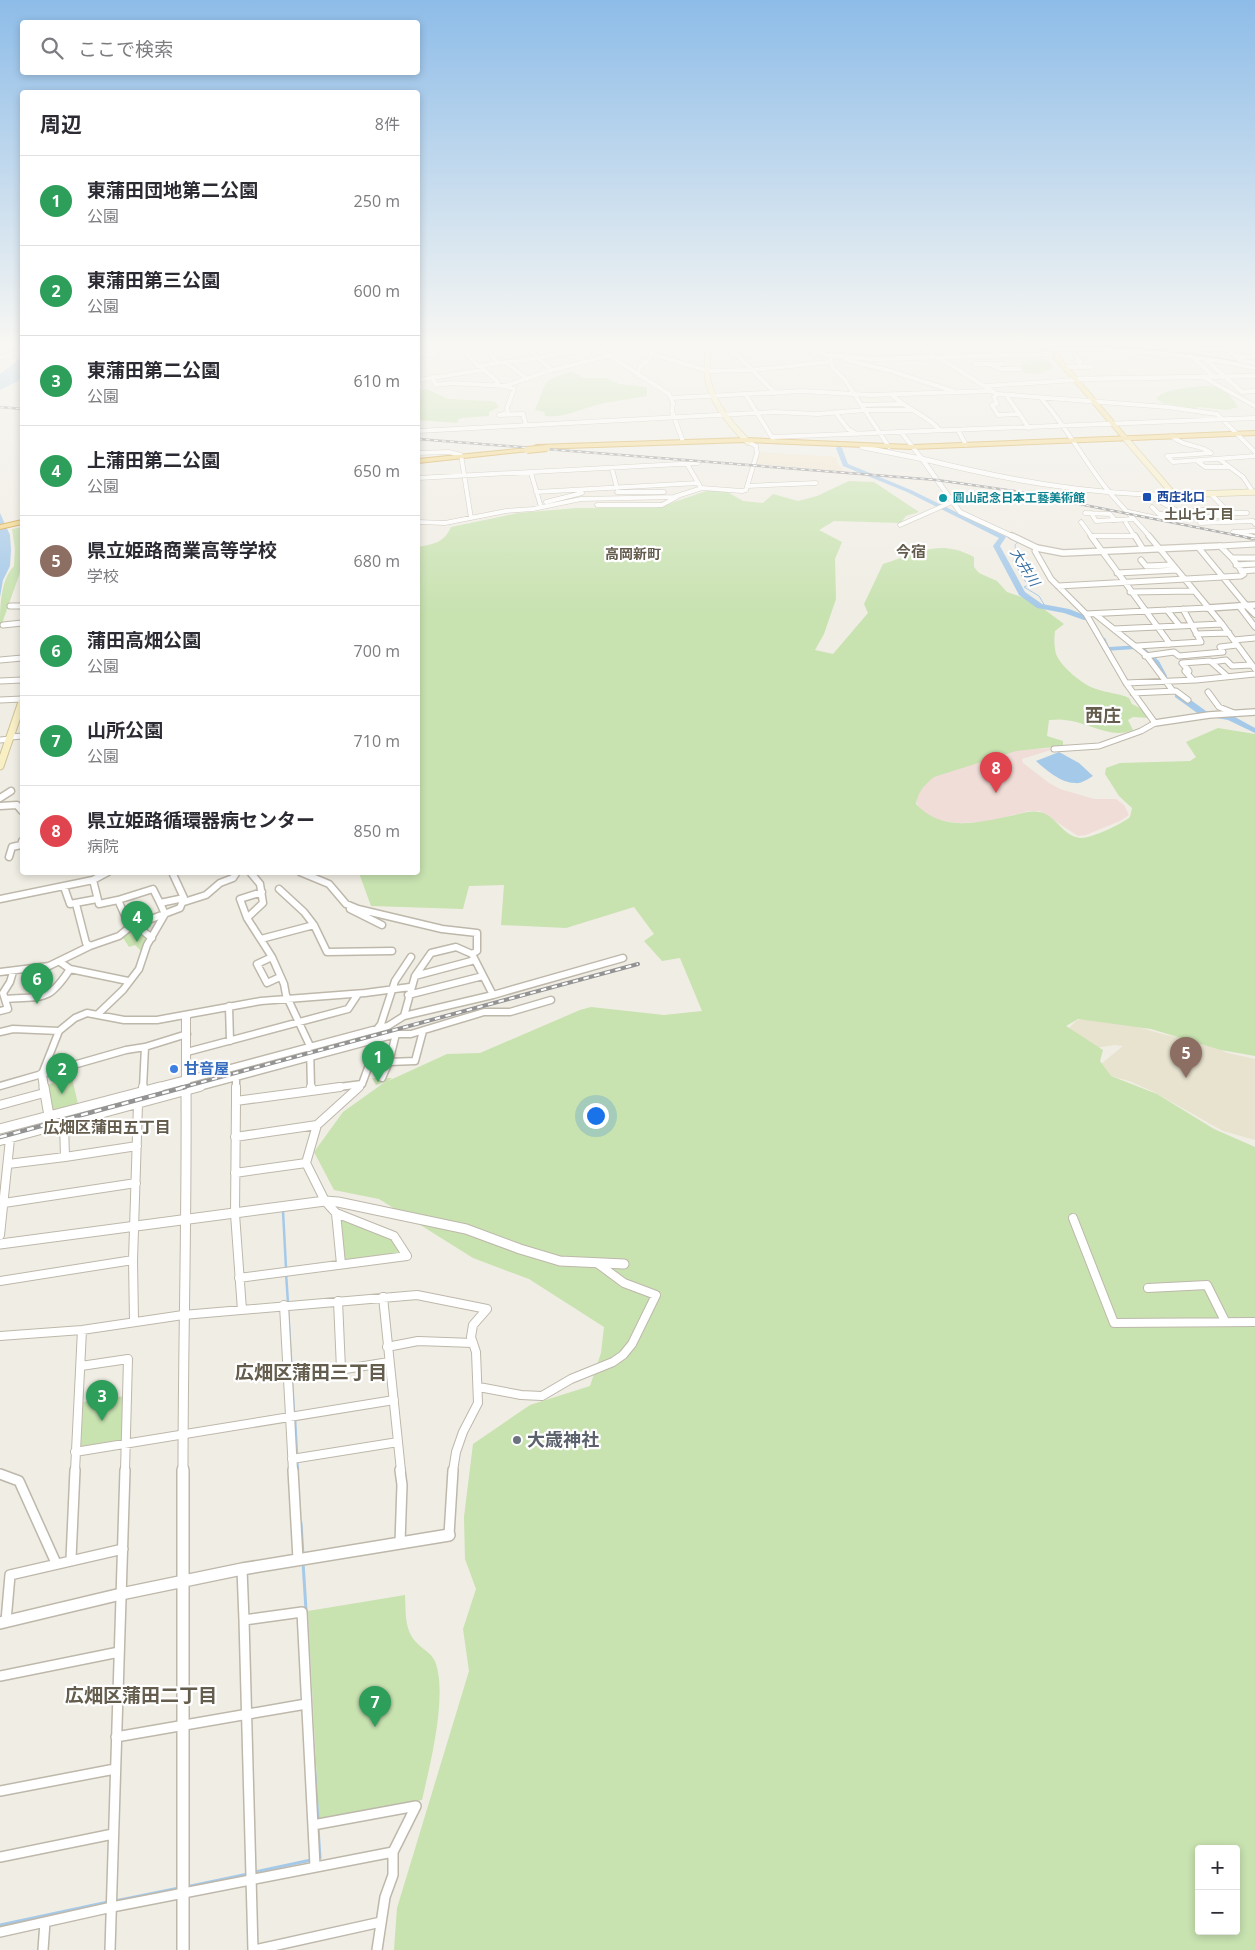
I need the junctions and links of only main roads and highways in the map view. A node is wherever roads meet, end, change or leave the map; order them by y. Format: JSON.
{"nodes":[{"id":1,"x":740,"y":432,"type":"edge"},
{"id":2,"x":1119,"y":432,"type":"edge"},
{"id":3,"x":1255,"y":433,"type":"edge"},
{"id":4,"x":1125,"y":438,"type":"junction"},
{"id":5,"x":747,"y":441,"type":"junction"},
{"id":6,"x":862,"y":447,"type":"road end"},
{"id":7,"x":530,"y":449,"type":"junction"},
{"id":8,"x":461,"y":456,"type":"junction"},
{"id":9,"x":420,"y":460,"type":"edge"},
{"id":10,"x":1254,"y":492,"type":"edge"},
{"id":11,"x":1174,"y":495,"type":"joint"},
{"id":12,"x":20,"y":521,"type":"edge"},
{"id":13,"x":0,"y":526,"type":"edge"},
{"id":14,"x":20,"y":707,"type":"edge"},
{"id":15,"x":1,"y":762,"type":"edge"}],
"edges":[{"from":1,"to":5,"type":"main road"},
{"from":2,"to":4,"type":"main road"},
{"from":3,"to":4,"type":"highway"},
{"from":4,"to":5,"type":"highway"},
{"from":4,"to":11,"type":"main road"},
{"from":5,"to":6,"type":"highway"},
{"from":5,"to":7,"type":"highway","bridge":true},
{"from":5,"to":7,"type":"highway"},
{"from":7,"to":8,"type":"highway"},
{"from":7,"to":8,"type":"highway","bridge":true},
{"from":8,"to":9,"type":"highway"},
{"from":10,"to":11,"type":"main road"},
{"from":12,"to":13,"type":"highway"},
{"from":14,"to":15,"type":"main road"}]}
